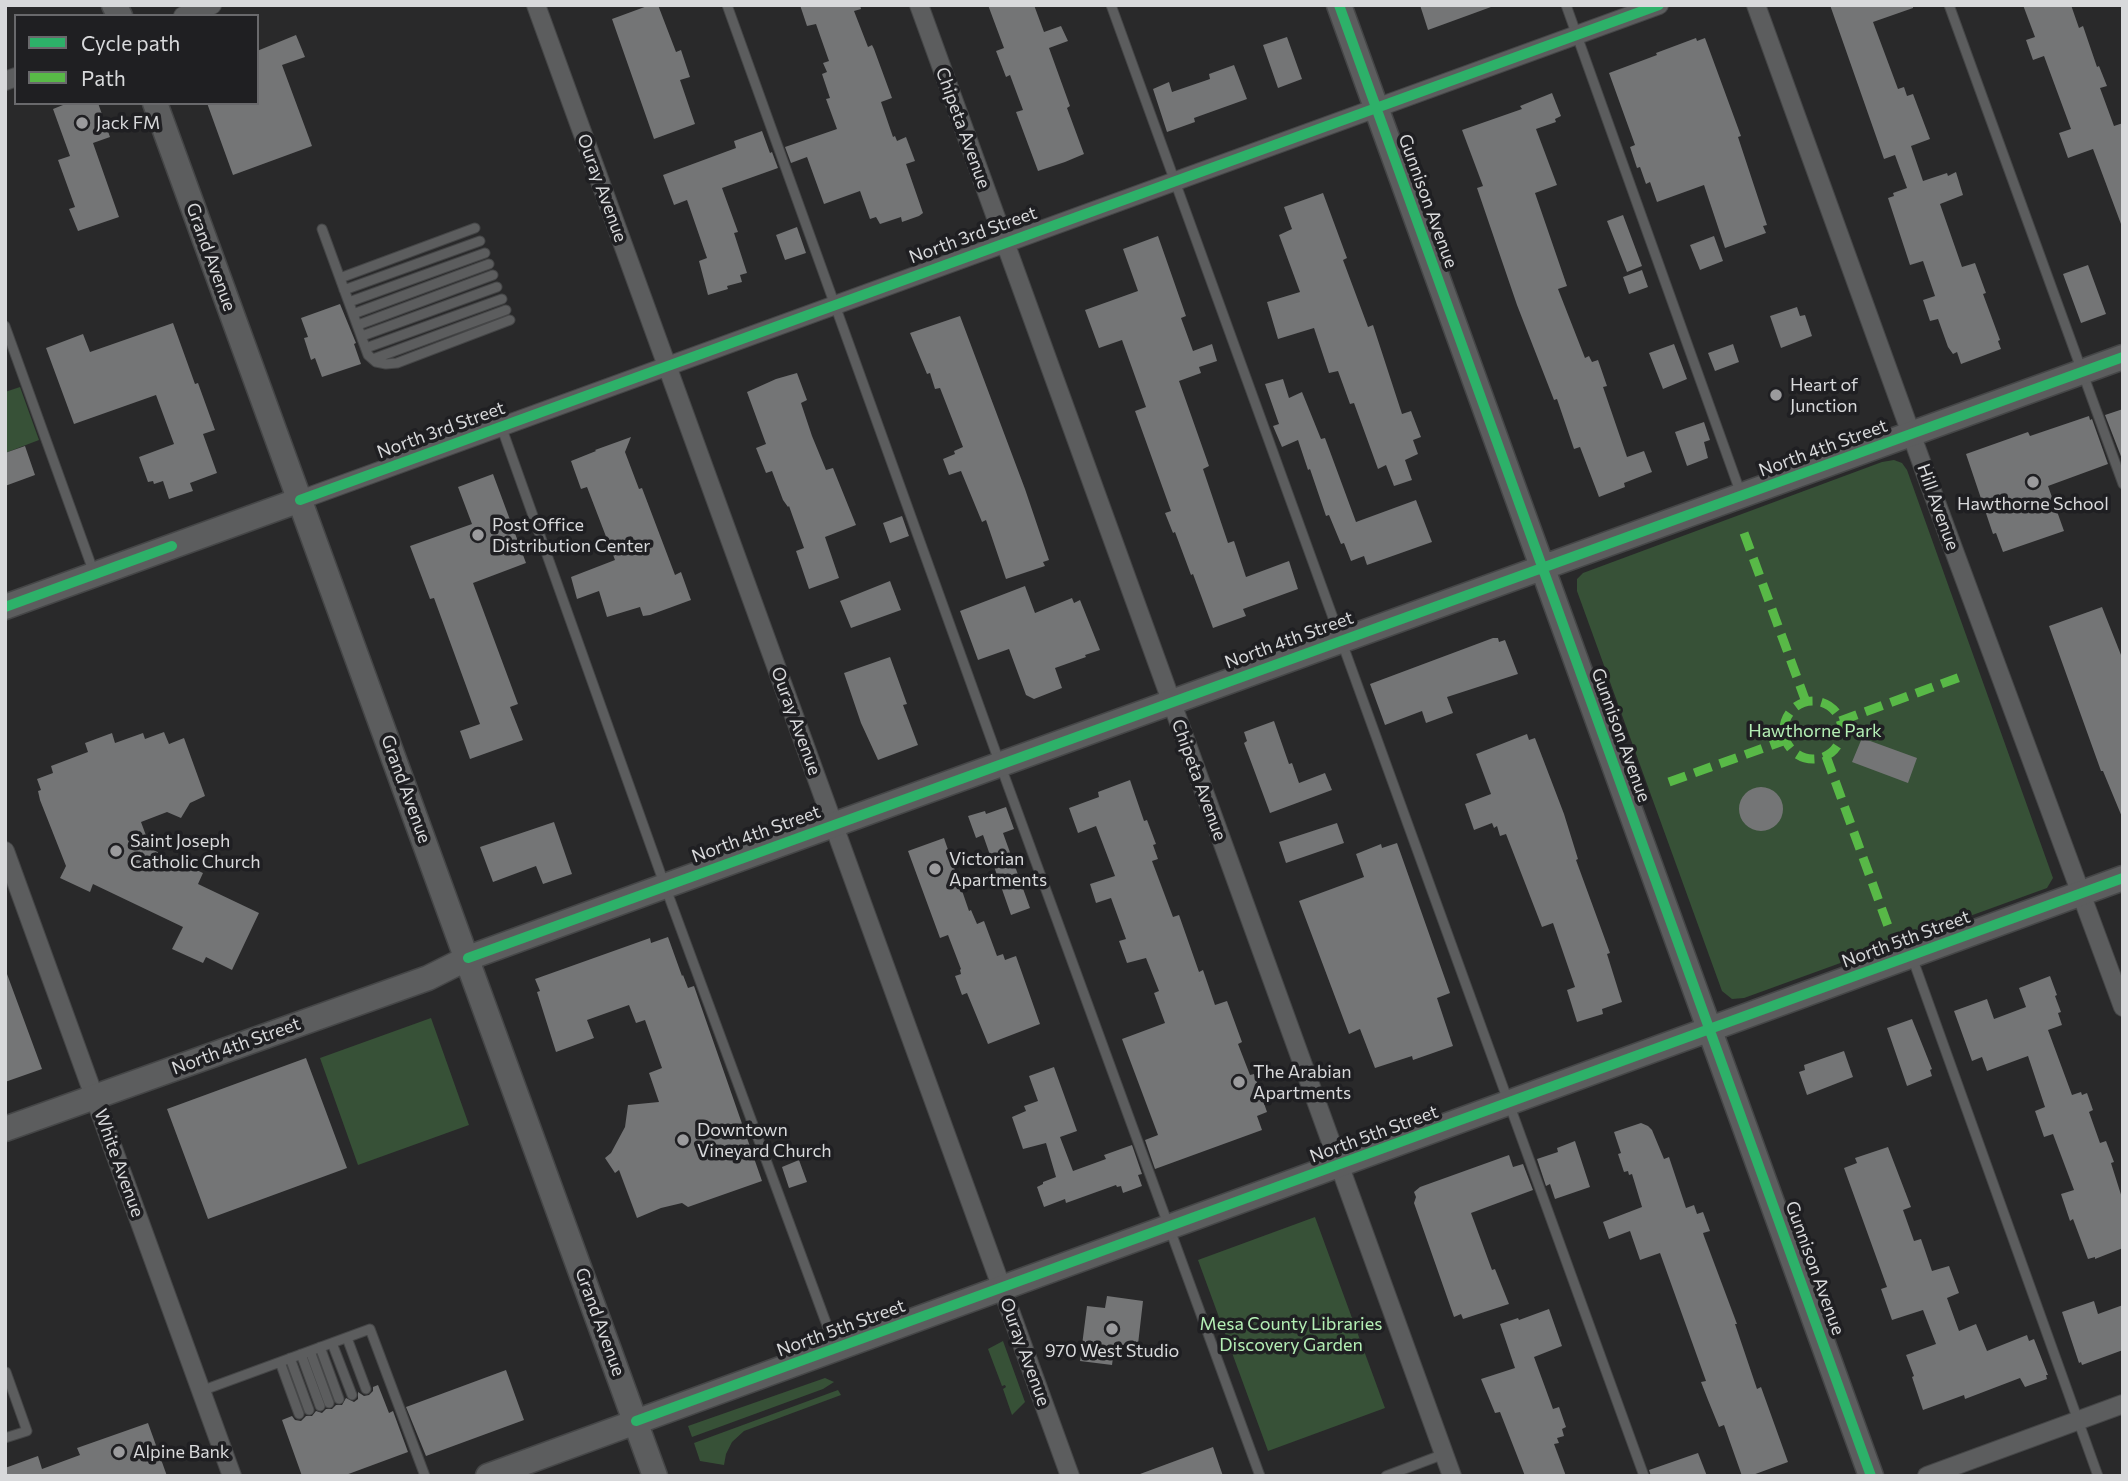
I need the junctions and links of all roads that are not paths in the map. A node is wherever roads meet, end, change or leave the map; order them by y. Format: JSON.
{"nodes":[{"id":1,"x":212,"y":5,"type":"edge"},
{"id":2,"x":536,"y":5,"type":"edge"},
{"id":3,"x":727,"y":5,"type":"edge"},
{"id":4,"x":919,"y":5,"type":"edge"},
{"id":5,"x":1111,"y":5,"type":"edge"},
{"id":6,"x":1339,"y":5,"type":"edge"},
{"id":7,"x":1566,"y":5,"type":"edge"},
{"id":8,"x":1659,"y":5,"type":"edge"},
{"id":9,"x":1756,"y":5,"type":"edge"},
{"id":10,"x":1949,"y":5,"type":"edge"},
{"id":11,"x":188,"y":14,"type":"edge"},
{"id":12,"x":1577,"y":35,"type":"junction"},
{"id":13,"x":156,"y":105,"type":"edge"},
{"id":14,"x":1376,"y":108,"type":"junction"},
{"id":15,"x":1174,"y":181,"type":"junction"},
{"id":16,"x":475,"y":228,"type":"dead end"},
{"id":17,"x":322,"y":229,"type":"dead end"},
{"id":18,"x":480,"y":241,"type":"dead end"},
{"id":19,"x":1005,"y":243,"type":"junction"},
{"id":20,"x":485,"y":253,"type":"dead end"},
{"id":21,"x":489,"y":264,"type":"dead end"},
{"id":22,"x":493,"y":275,"type":"dead end"},
{"id":23,"x":340,"y":278,"type":"junction"},
{"id":24,"x":498,"y":287,"type":"dead end"},
{"id":25,"x":344,"y":290,"type":"junction"},
{"id":26,"x":502,"y":299,"type":"dead end"},
{"id":27,"x":349,"y":302,"type":"junction"},
{"id":28,"x":836,"y":304,"type":"junction"},
{"id":29,"x":506,"y":310,"type":"dead end"},
{"id":30,"x":353,"y":314,"type":"junction"},
{"id":31,"x":510,"y":320,"type":"dead end"},
{"id":32,"x":358,"y":325,"type":"junction"},
{"id":33,"x":5,"y":326,"type":"edge"},
{"id":34,"x":362,"y":337,"type":"junction"},
{"id":35,"x":366,"y":348,"type":"junction"},
{"id":36,"x":2123,"y":356,"type":"edge"},
{"id":37,"x":373,"y":359,"type":"junction"},
{"id":38,"x":667,"y":366,"type":"junction"},
{"id":39,"x":2083,"y":372,"type":"junction"},
{"id":40,"x":501,"y":426,"type":"junction"},
{"id":41,"x":1912,"y":435,"type":"junction"},
{"id":42,"x":2123,"y":484,"type":"edge"},
{"id":43,"x":1742,"y":496,"type":"junction"},
{"id":44,"x":300,"y":500,"type":"junction"},
{"id":45,"x":1542,"y":568,"type":"junction"},
{"id":46,"x":95,"y":574,"type":"junction"},
{"id":47,"x":5,"y":607,"type":"edge"},
{"id":48,"x":1341,"y":640,"type":"junction"},
{"id":49,"x":1171,"y":701,"type":"junction"},
{"id":50,"x":1000,"y":764,"type":"junction"},
{"id":51,"x":834,"y":824,"type":"junction"},
{"id":52,"x":5,"y":851,"type":"edge"},
{"id":53,"x":2123,"y":878,"type":"edge"},
{"id":54,"x":665,"y":886,"type":"junction"},
{"id":55,"x":2081,"y":893,"type":"junction"},
{"id":56,"x":1911,"y":956,"type":"junction"},
{"id":57,"x":468,"y":958,"type":"junction"},
{"id":58,"x":2123,"y":1007,"type":"edge"},
{"id":59,"x":1710,"y":1030,"type":"junction"},
{"id":60,"x":95,"y":1097,"type":"junction"},
{"id":61,"x":1508,"y":1104,"type":"junction"},
{"id":62,"x":5,"y":1129,"type":"edge"},
{"id":63,"x":1339,"y":1166,"type":"junction"},
{"id":64,"x":1168,"y":1226,"type":"junction"},
{"id":65,"x":1002,"y":1288,"type":"junction"},
{"id":66,"x":346,"y":1338,"type":"junction"},
{"id":67,"x":332,"y":1343,"type":"junction"},
{"id":68,"x":320,"y":1347,"type":"junction"},
{"id":69,"x":836,"y":1349,"type":"junction"},
{"id":70,"x":305,"y":1353,"type":"junction"},
{"id":71,"x":290,"y":1358,"type":"junction"},
{"id":72,"x":279,"y":1362,"type":"junction"},
{"id":73,"x":6,"y":1372,"type":"edge"},
{"id":74,"x":366,"y":1390,"type":"dead end"},
{"id":75,"x":201,"y":1391,"type":"junction"},
{"id":76,"x":352,"y":1395,"type":"dead end"},
{"id":77,"x":339,"y":1399,"type":"dead end"},
{"id":78,"x":325,"y":1404,"type":"dead end"},
{"id":79,"x":2123,"y":1404,"type":"edge"},
{"id":80,"x":309,"y":1410,"type":"dead end"},
{"id":81,"x":401,"y":1411,"type":"junction"},
{"id":82,"x":299,"y":1414,"type":"dead end"},
{"id":83,"x":390,"y":1415,"type":"dead end"},
{"id":84,"x":2078,"y":1420,"type":"junction"},
{"id":85,"x":636,"y":1421,"type":"junction"},
{"id":86,"x":5,"y":1438,"type":"edge"},
{"id":87,"x":1444,"y":1454,"type":"junction"},
{"id":88,"x":232,"y":1476,"type":"edge"},
{"id":89,"x":425,"y":1476,"type":"edge"},
{"id":90,"x":488,"y":1476,"type":"edge"},
{"id":91,"x":655,"y":1476,"type":"edge"},
{"id":92,"x":1070,"y":1476,"type":"edge"},
{"id":93,"x":1260,"y":1476,"type":"edge"},
{"id":94,"x":1386,"y":1476,"type":"edge"},
{"id":95,"x":1452,"y":1476,"type":"edge"},
{"id":96,"x":1644,"y":1476,"type":"edge"},
{"id":97,"x":1871,"y":1476,"type":"edge"},
{"id":98,"x":1927,"y":1476,"type":"edge"},
{"id":99,"x":2098,"y":1476,"type":"edge"}],
"edges":[{"from":1,"to":11,"type":"street"},
{"from":2,"to":38,"type":"street","name":"Ouray Avenue"},
{"from":3,"to":28,"type":"lane"},
{"from":4,"to":19,"type":"street","name":"Chipeta Avenue"},
{"from":5,"to":15,"type":"lane"},
{"from":6,"to":14,"type":"street","name":"Gunnison Avenue"},
{"from":7,"to":12,"type":"lane"},
{"from":8,"to":12,"type":"street","name":"North 3rd Street"},
{"from":9,"to":41,"type":"street","name":"Hill Avenue"},
{"from":10,"to":39,"type":"lane"},
{"from":12,"to":14,"type":"street","name":"North 3rd Street"},
{"from":12,"to":43,"type":"lane"},
{"from":13,"to":44,"type":"street","name":"Grand Avenue"},
{"from":14,"to":15,"type":"street","name":"North 3rd Street"},
{"from":14,"to":45,"type":"street","name":"Gunnison Avenue"},
{"from":15,"to":19,"type":"street","name":"North 3rd Street"},
{"from":15,"to":48,"type":"lane"},
{"from":16,"to":23,"type":"lane"},
{"from":17,"to":23,"type":"lane"},
{"from":18,"to":25,"type":"lane"},
{"from":19,"to":28,"type":"street","name":"North 3rd Street"},
{"from":19,"to":49,"type":"street","name":"Chipeta Avenue"},
{"from":20,"to":27,"type":"lane"},
{"from":21,"to":30,"type":"lane"},
{"from":22,"to":32,"type":"lane"},
{"from":23,"to":25,"type":"lane"},
{"from":24,"to":34,"type":"lane"},
{"from":25,"to":27,"type":"lane"},
{"from":26,"to":35,"type":"lane"},
{"from":27,"to":30,"type":"lane"},
{"from":28,"to":38,"type":"street","name":"North 3rd Street"},
{"from":28,"to":50,"type":"lane"},
{"from":29,"to":37,"type":"lane"},
{"from":30,"to":32,"type":"lane"},
{"from":31,"to":37,"type":"lane"},
{"from":32,"to":34,"type":"lane"},
{"from":33,"to":46,"type":"lane"},
{"from":34,"to":35,"type":"lane"},
{"from":35,"to":37,"type":"lane"},
{"from":36,"to":39,"type":"street","name":"North 4th Street"},
{"from":38,"to":40,"type":"street","name":"North 3rd Street"},
{"from":38,"to":51,"type":"street","name":"Ouray Avenue"},
{"from":39,"to":41,"type":"street","name":"North 4th Street"},
{"from":39,"to":42,"type":"lane"},
{"from":40,"to":44,"type":"street","name":"North 3rd Street"},
{"from":40,"to":54,"type":"lane"},
{"from":41,"to":43,"type":"street","name":"North 4th Street"},
{"from":41,"to":55,"type":"street","name":"Hill Avenue"},
{"from":43,"to":45,"type":"street","name":"North 4th Street"},
{"from":44,"to":46,"type":"street","name":"North 3rd Street"},
{"from":44,"to":57,"type":"street","name":"Grand Avenue"},
{"from":45,"to":48,"type":"street","name":"North 4th Street"},
{"from":45,"to":59,"type":"street","name":"Gunnison Avenue"},
{"from":46,"to":47,"type":"street","name":"North 3rd Street"},
{"from":48,"to":49,"type":"street","name":"North 4th Street"},
{"from":48,"to":61,"type":"lane"},
{"from":49,"to":50,"type":"street","name":"North 4th Street"},
{"from":49,"to":63,"type":"street","name":"Chipeta Avenue"},
{"from":50,"to":51,"type":"street","name":"North 4th Street"},
{"from":50,"to":64,"type":"lane"},
{"from":51,"to":54,"type":"street","name":"North 4th Street"},
{"from":51,"to":65,"type":"street","name":"Ouray Avenue"},
{"from":52,"to":60,"type":"street","name":"White Avenue"},
{"from":53,"to":55,"type":"street","name":"North 5th Street"},
{"from":54,"to":57,"type":"street","name":"North 4th Street"},
{"from":54,"to":69,"type":"lane"},
{"from":55,"to":56,"type":"street","name":"North 5th Street"},
{"from":55,"to":58,"type":"street","name":"Hill Avenue"},
{"from":56,"to":59,"type":"street","name":"North 5th Street"},
{"from":56,"to":84,"type":"lane"},
{"from":57,"to":60,"type":"street","name":"North 4th Street"},
{"from":57,"to":85,"type":"street","name":"Grand Avenue"},
{"from":59,"to":61,"type":"street","name":"North 5th Street"},
{"from":59,"to":97,"type":"street","name":"Gunnison Avenue"},
{"from":60,"to":62,"type":"street","name":"North 4th Street"},
{"from":60,"to":75,"type":"street","name":"White Avenue"},
{"from":61,"to":63,"type":"street","name":"North 5th Street"},
{"from":61,"to":96,"type":"lane"},
{"from":63,"to":64,"type":"street","name":"North 5th Street"},
{"from":63,"to":87,"type":"street","name":"Chipeta Avenue"},
{"from":64,"to":65,"type":"street","name":"North 5th Street"},
{"from":64,"to":93,"type":"lane"},
{"from":65,"to":69,"type":"street","name":"North 5th Street"},
{"from":65,"to":92,"type":"street","name":"Ouray Avenue"},
{"from":66,"to":67,"type":"lane"},
{"from":66,"to":74,"type":"lane"},
{"from":66,"to":81,"type":"lane"},
{"from":67,"to":68,"type":"lane"},
{"from":67,"to":76,"type":"lane"},
{"from":68,"to":70,"type":"lane"},
{"from":68,"to":77,"type":"lane"},
{"from":69,"to":85,"type":"street","name":"North 5th Street"},
{"from":70,"to":71,"type":"lane"},
{"from":70,"to":78,"type":"lane"},
{"from":71,"to":72,"type":"lane"},
{"from":71,"to":80,"type":"lane"},
{"from":72,"to":75,"type":"lane"},
{"from":72,"to":82,"type":"lane"},
{"from":73,"to":86,"type":"lane"},
{"from":75,"to":88,"type":"street","name":"White Avenue"},
{"from":79,"to":84,"type":"street"},
{"from":81,"to":83,"type":"lane"},
{"from":81,"to":89,"type":"lane"},
{"from":84,"to":98,"type":"street"},
{"from":84,"to":99,"type":"lane"},
{"from":85,"to":90,"type":"street","name":"North 5th Street"},
{"from":85,"to":91,"type":"street","name":"Grand Avenue"},
{"from":87,"to":94,"type":"lane"},
{"from":87,"to":95,"type":"street","name":"Chipeta Avenue"}]}
